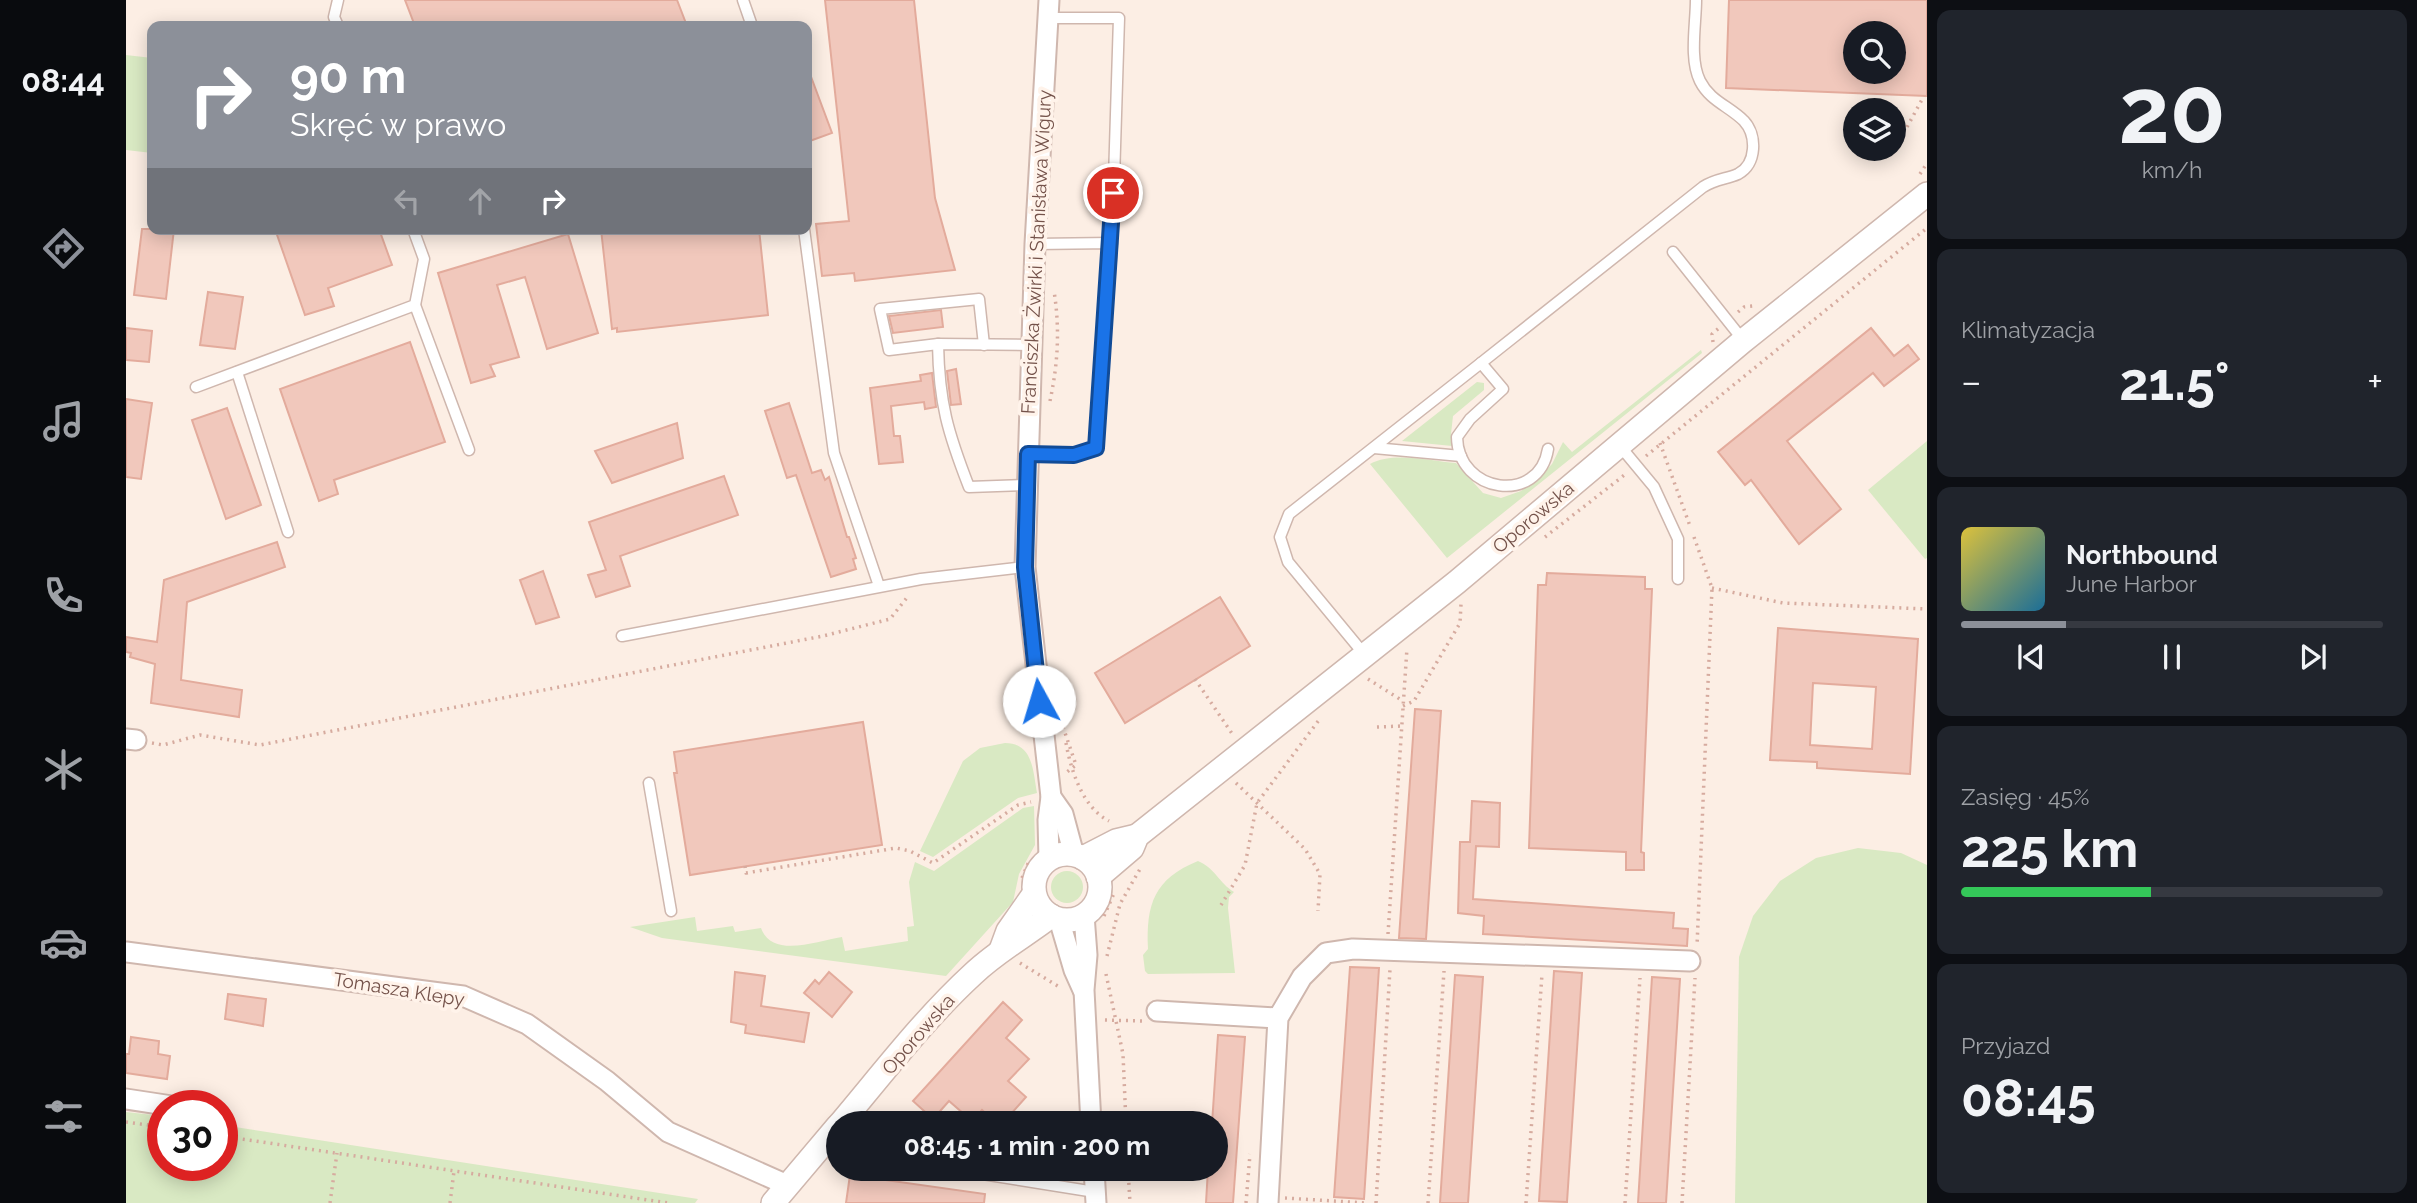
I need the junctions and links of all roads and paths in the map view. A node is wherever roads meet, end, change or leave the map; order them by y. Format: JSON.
{"nodes":[{"id":1,"x":338,"y":0,"type":"edge"},
{"id":2,"x":743,"y":0,"type":"edge"},
{"id":3,"x":1696,"y":0,"type":"edge"},
{"id":4,"x":1049,"y":9,"type":"edge"},
{"id":5,"x":336,"y":21,"type":"edge"},
{"id":6,"x":750,"y":21,"type":"edge"},
{"id":7,"x":1924,"y":96,"type":"dead end"},
{"id":8,"x":1907,"y":127,"type":"dead end"},
{"id":9,"x":1927,"y":163,"type":"edge"},
{"id":10,"x":1923,"y":187,"type":"edge"},
{"id":11,"x":415,"y":235,"type":"edge"},
{"id":12,"x":805,"y":235,"type":"edge"},
{"id":13,"x":1112,"y":243,"type":"junction"},
{"id":14,"x":1035,"y":244,"type":"junction"},
{"id":15,"x":1673,"y":252,"type":"dead end"},
{"id":16,"x":1052,"y":282,"type":"dead end"},
{"id":17,"x":1764,"y":298,"type":"dead end"},
{"id":18,"x":415,"y":305,"type":"junction"},
{"id":19,"x":1727,"y":321,"type":"junction"},
{"id":20,"x":1743,"y":341,"type":"junction"},
{"id":21,"x":937,"y":344,"type":"junction"},
{"id":22,"x":984,"y":345,"type":"junction"},
{"id":23,"x":1031,"y":345,"type":"junction"},
{"id":24,"x":1709,"y":350,"type":"dead end"},
{"id":25,"x":1481,"y":363,"type":"junction"},
{"id":26,"x":237,"y":372,"type":"junction"},
{"id":27,"x":196,"y":387,"type":"dead end"},
{"id":28,"x":1049,"y":411,"type":"dead end"},
{"id":29,"x":1660,"y":443,"type":"dead end"},
{"id":30,"x":1619,"y":446,"type":"junction"},
{"id":31,"x":1374,"y":448,"type":"junction"},
{"id":32,"x":1548,"y":449,"type":"dead end"},
{"id":33,"x":469,"y":450,"type":"dead end"},
{"id":34,"x":1028,"y":454,"type":"junction"},
{"id":35,"x":1461,"y":456,"type":"junction"},
{"id":36,"x":1026,"y":485,"type":"junction"},
{"id":37,"x":288,"y":532,"type":"dead end"},
{"id":38,"x":1025,"y":567,"type":"junction"},
{"id":39,"x":922,"y":579,"type":"junction"},
{"id":40,"x":1678,"y":579,"type":"dead end"},
{"id":41,"x":879,"y":586,"type":"junction"},
{"id":42,"x":1712,"y":588,"type":"junction"},
{"id":43,"x":1461,"y":602,"type":"dead end"},
{"id":44,"x":1927,"y":609,"type":"edge"},
{"id":45,"x":622,"y":636,"type":"dead end"},
{"id":46,"x":1407,"y":643,"type":"dead end"},
{"id":47,"x":1364,"y":665,"type":"junction"},
{"id":48,"x":1195,"y":679,"type":"dead end"},
{"id":49,"x":1403,"y":704,"type":"junction"},
{"id":50,"x":1324,"y":713,"type":"dead end"},
{"id":51,"x":1062,"y":725,"type":"dead end"},
{"id":52,"x":1402,"y":726,"type":"junction"},
{"id":53,"x":1377,"y":727,"type":"dead end"},
{"id":54,"x":131,"y":739,"type":"edge"},
{"id":55,"x":1236,"y":739,"type":"dead end"},
{"id":56,"x":1067,"y":752,"type":"dead end"},
{"id":57,"x":1072,"y":766,"type":"junction"},
{"id":58,"x":1232,"y":779,"type":"dead end"},
{"id":59,"x":649,"y":783,"type":"dead end"},
{"id":60,"x":1051,"y":797,"type":"junction"},
{"id":61,"x":1257,"y":803,"type":"junction"},
{"id":62,"x":1131,"y":840,"type":"junction"},
{"id":63,"x":1042,"y":855,"type":"junction"},
{"id":64,"x":1079,"y":856,"type":"junction"},
{"id":65,"x":745,"y":866,"type":"dead end"},
{"id":66,"x":1107,"y":883,"type":"junction"},
{"id":67,"x":1027,"y":891,"type":"junction"},
{"id":68,"x":1221,"y":905,"type":"dead end"},
{"id":69,"x":671,"y":911,"type":"dead end"},
{"id":70,"x":1318,"y":911,"type":"dead end"},
{"id":71,"x":1055,"y":918,"type":"junction"},
{"id":72,"x":1091,"y":919,"type":"junction"},
{"id":73,"x":1388,"y":940,"type":"dead end"},
{"id":74,"x":126,"y":952,"type":"edge"},
{"id":75,"x":1008,"y":955,"type":"junction"},
{"id":76,"x":1391,"y":960,"type":"dead end"},
{"id":77,"x":1690,"y":962,"type":"junction"},
{"id":78,"x":1449,"y":965,"type":"dead end"},
{"id":79,"x":1434,"y":971,"type":"dead end"},
{"id":80,"x":1444,"y":971,"type":"junction"},
{"id":81,"x":1532,"y":972,"type":"dead end"},
{"id":82,"x":1633,"y":973,"type":"dead end"},
{"id":83,"x":1075,"y":991,"type":"junction"},
{"id":84,"x":1102,"y":1010,"type":"dead end"},
{"id":85,"x":1155,"y":1016,"type":"joint"},
{"id":86,"x":1278,"y":1018,"type":"junction"},
{"id":87,"x":1114,"y":1019,"type":"junction"},
{"id":88,"x":126,"y":1099,"type":"edge"},
{"id":89,"x":147,"y":1102,"type":"edge"},
{"id":90,"x":851,"y":1111,"type":"edge"},
{"id":91,"x":1089,"y":1111,"type":"edge"},
{"id":92,"x":1125,"y":1111,"type":"edge"},
{"id":93,"x":126,"y":1122,"type":"edge"},
{"id":94,"x":147,"y":1125,"type":"edge"},
{"id":95,"x":238,"y":1138,"type":"edge"},
{"id":96,"x":826,"y":1140,"type":"edge"},
{"id":97,"x":1250,"y":1149,"type":"dead end"},
{"id":98,"x":337,"y":1153,"type":"junction"},
{"id":99,"x":454,"y":1171,"type":"junction"},
{"id":100,"x":1011,"y":1181,"type":"edge"},
{"id":101,"x":1129,"y":1181,"type":"edge"},
{"id":102,"x":788,"y":1185,"type":"junction"},
{"id":103,"x":1095,"y":1198,"type":"edge"},
{"id":104,"x":1268,"y":1200,"type":"edge"},
{"id":105,"x":330,"y":1203,"type":"edge"},
{"id":106,"x":450,"y":1203,"type":"edge"},
{"id":107,"x":668,"y":1203,"type":"edge"},
{"id":108,"x":773,"y":1203,"type":"edge"},
{"id":109,"x":1130,"y":1203,"type":"edge"},
{"id":110,"x":1246,"y":1203,"type":"edge"},
{"id":111,"x":1365,"y":1203,"type":"edge"},
{"id":112,"x":1376,"y":1203,"type":"edge"},
{"id":113,"x":1428,"y":1203,"type":"edge"},
{"id":114,"x":1526,"y":1203,"type":"edge"},
{"id":115,"x":1625,"y":1203,"type":"edge"},
{"id":116,"x":1682,"y":1203,"type":"edge"}],
"edges":[{"from":1,"to":5,"type":"lane"},
{"from":2,"to":6,"type":"lane"},
{"from":3,"to":25,"type":"lane"},
{"from":4,"to":13,"type":"lane"},
{"from":4,"to":14,"type":"street","name":"Franciszka Żwirki i Stanisława Wigury"},
{"from":7,"to":8,"type":"path"},
{"from":9,"to":10,"type":"path"},
{"from":10,"to":20,"type":"street","name":"Oporowska"},
{"from":11,"to":18,"type":"lane"},
{"from":12,"to":41,"type":"lane"},
{"from":13,"to":14,"type":"lane"},
{"from":13,"to":34,"type":"lane"},
{"from":14,"to":23,"type":"street","name":"Franciszka Żwirki i Stanisława Wigury"},
{"from":15,"to":19,"type":"lane"},
{"from":16,"to":28,"type":"path"},
{"from":17,"to":19,"type":"path"},
{"from":18,"to":26,"type":"lane"},
{"from":18,"to":33,"type":"lane"},
{"from":19,"to":20,"type":"lane"},
{"from":19,"to":24,"type":"path"},
{"from":20,"to":30,"type":"street","name":"Oporowska"},
{"from":21,"to":22,"type":"lane"},
{"from":21,"to":22,"type":"lane"},
{"from":21,"to":36,"type":"lane"},
{"from":22,"to":23,"type":"lane"},
{"from":23,"to":34,"type":"street","name":"Franciszka Żwirki i Stanisława Wigury"},
{"from":25,"to":31,"type":"lane"},
{"from":25,"to":35,"type":"lane"},
{"from":26,"to":27,"type":"lane"},
{"from":26,"to":37,"type":"lane"},
{"from":29,"to":42,"type":"path"},
{"from":30,"to":40,"type":"lane"},
{"from":30,"to":47,"type":"street","name":"Oporowska"},
{"from":31,"to":35,"type":"lane"},
{"from":31,"to":47,"type":"lane"},
{"from":32,"to":35,"type":"lane"},
{"from":34,"to":36,"type":"street","name":"Franciszka Żwirki i Stanisława Wigury"},
{"from":36,"to":38,"type":"street","name":"Franciszka Żwirki i Stanisława Wigury"},
{"from":38,"to":39,"type":"lane"},
{"from":38,"to":60,"type":"street","name":"Franciszka Żwirki i Stanisława Wigury"},
{"from":39,"to":41,"type":"lane"},
{"from":39,"to":54,"type":"path"},
{"from":41,"to":45,"type":"lane"},
{"from":42,"to":44,"type":"path"},
{"from":42,"to":77,"type":"path"},
{"from":43,"to":49,"type":"path"},
{"from":46,"to":49,"type":"path"},
{"from":47,"to":49,"type":"path"},
{"from":47,"to":62,"type":"street","name":"Oporowska"},
{"from":48,"to":55,"type":"path"},
{"from":49,"to":52,"type":"path"},
{"from":50,"to":61,"type":"path"},
{"from":51,"to":57,"type":"path"},
{"from":52,"to":53,"type":"path"},
{"from":52,"to":73,"type":"path"},
{"from":56,"to":57,"type":"path"},
{"from":57,"to":60,"type":"path"},
{"from":57,"to":62,"type":"path"},
{"from":58,"to":61,"type":"path"},
{"from":59,"to":69,"type":"lane"},
{"from":60,"to":63,"type":"street","name":"Franciszka Żwirki i Stanisława Wigury"},
{"from":60,"to":64,"type":"street","name":"Franciszka Żwirki i Stanisława Wigury"},
{"from":60,"to":65,"type":"path"},
{"from":61,"to":68,"type":"path"},
{"from":61,"to":70,"type":"path"},
{"from":62,"to":64,"type":"street","name":"Oporowska"},
{"from":62,"to":66,"type":"street","name":"Oporowska"},
{"from":62,"to":87,"type":"path"},
{"from":63,"to":64,"type":"street"},
{"from":63,"to":67,"type":"street"},
{"from":63,"to":67,"type":"path"},
{"from":64,"to":66,"type":"street"},
{"from":66,"to":72,"type":"path"},
{"from":66,"to":72,"type":"street"},
{"from":67,"to":71,"type":"street"},
{"from":67,"to":75,"type":"street","name":"Oporowska"},
{"from":71,"to":72,"type":"street"},
{"from":71,"to":75,"type":"street","name":"Oporowska"},
{"from":71,"to":83,"type":"street"},
{"from":72,"to":83,"type":"street"},
{"from":74,"to":102,"type":"street","name":"Tomasza Klepy"},
{"from":75,"to":83,"type":"path"},
{"from":75,"to":90,"type":"street","name":"Oporowska"},
{"from":76,"to":112,"type":"path"},
{"from":77,"to":86,"type":"street"},
{"from":77,"to":116,"type":"path"},
{"from":78,"to":80,"type":"path"},
{"from":79,"to":80,"type":"path"},
{"from":80,"to":113,"type":"path"},
{"from":81,"to":114,"type":"path"},
{"from":82,"to":115,"type":"path"},
{"from":83,"to":91,"type":"street"},
{"from":84,"to":87,"type":"path"},
{"from":85,"to":86,"type":"street"},
{"from":85,"to":87,"type":"path"},
{"from":86,"to":104,"type":"street"},
{"from":87,"to":92,"type":"path"},
{"from":88,"to":89,"type":"street"},
{"from":93,"to":94,"type":"path"},
{"from":95,"to":98,"type":"path"},
{"from":96,"to":102,"type":"street","name":"Oporowska"},
{"from":97,"to":110,"type":"path"},
{"from":98,"to":99,"type":"path"},
{"from":98,"to":105,"type":"path"},
{"from":99,"to":106,"type":"path"},
{"from":99,"to":107,"type":"path"},
{"from":100,"to":103,"type":"lane"},
{"from":101,"to":109,"type":"path"},
{"from":102,"to":108,"type":"street","name":"Oporowska"},
{"from":104,"to":111,"type":"path"}]}
